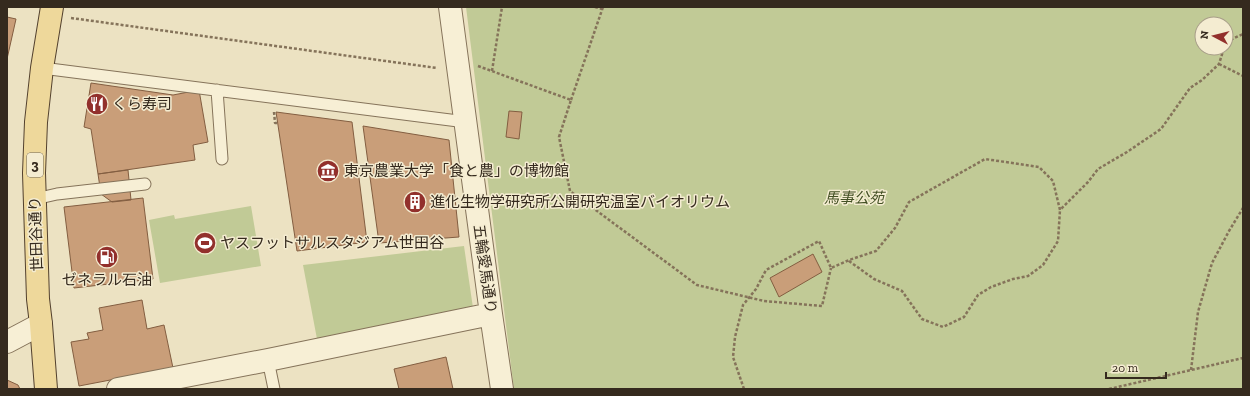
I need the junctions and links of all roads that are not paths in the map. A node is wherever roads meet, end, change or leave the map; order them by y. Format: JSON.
{"nodes":[{"id":1,"x":52,"y":7,"type":"edge"},
{"id":2,"x":450,"y":7,"type":"edge"},
{"id":3,"x":42,"y":68,"type":"junction"},
{"id":4,"x":217,"y":90,"type":"junction"},
{"id":5,"x":466,"y":122,"type":"junction"},
{"id":6,"x":222,"y":159,"type":"dead end"},
{"id":7,"x":145,"y":184,"type":"dead end"},
{"id":8,"x":35,"y":199,"type":"junction"},
{"id":9,"x":491,"y":314,"type":"junction"},
{"id":10,"x":41,"y":324,"type":"junction"},
{"id":11,"x":7,"y":342,"type":"edge"},
{"id":12,"x":268,"y":360,"type":"junction"},
{"id":13,"x":146,"y":386,"type":"edge"},
{"id":14,"x":46,"y":389,"type":"edge"},
{"id":15,"x":118,"y":389,"type":"edge"},
{"id":16,"x":274,"y":389,"type":"edge"},
{"id":17,"x":502,"y":389,"type":"edge"}],
"edges":[{"from":1,"to":3,"type":"main road","name":"世田谷通り","number":"3"},
{"from":2,"to":5,"type":"street","name":"五輪愛馬通り"},
{"from":3,"to":4,"type":"lane"},
{"from":3,"to":8,"type":"main road","name":"世田谷通り","number":"3"},
{"from":4,"to":5,"type":"lane"},
{"from":4,"to":6,"type":"lane"},
{"from":5,"to":9,"type":"street","name":"五輪愛馬通り"},
{"from":7,"to":8,"type":"lane"},
{"from":8,"to":10,"type":"main road","name":"世田谷通り","number":"3"},
{"from":9,"to":12,"type":"street"},
{"from":9,"to":17,"type":"street","name":"五輪愛馬通り"},
{"from":10,"to":11,"type":"street"},
{"from":10,"to":14,"type":"main road","name":"世田谷通り","number":"3"},
{"from":12,"to":13,"type":"street"},
{"from":12,"to":16,"type":"lane"},
{"from":13,"to":15,"type":"street"}]}
